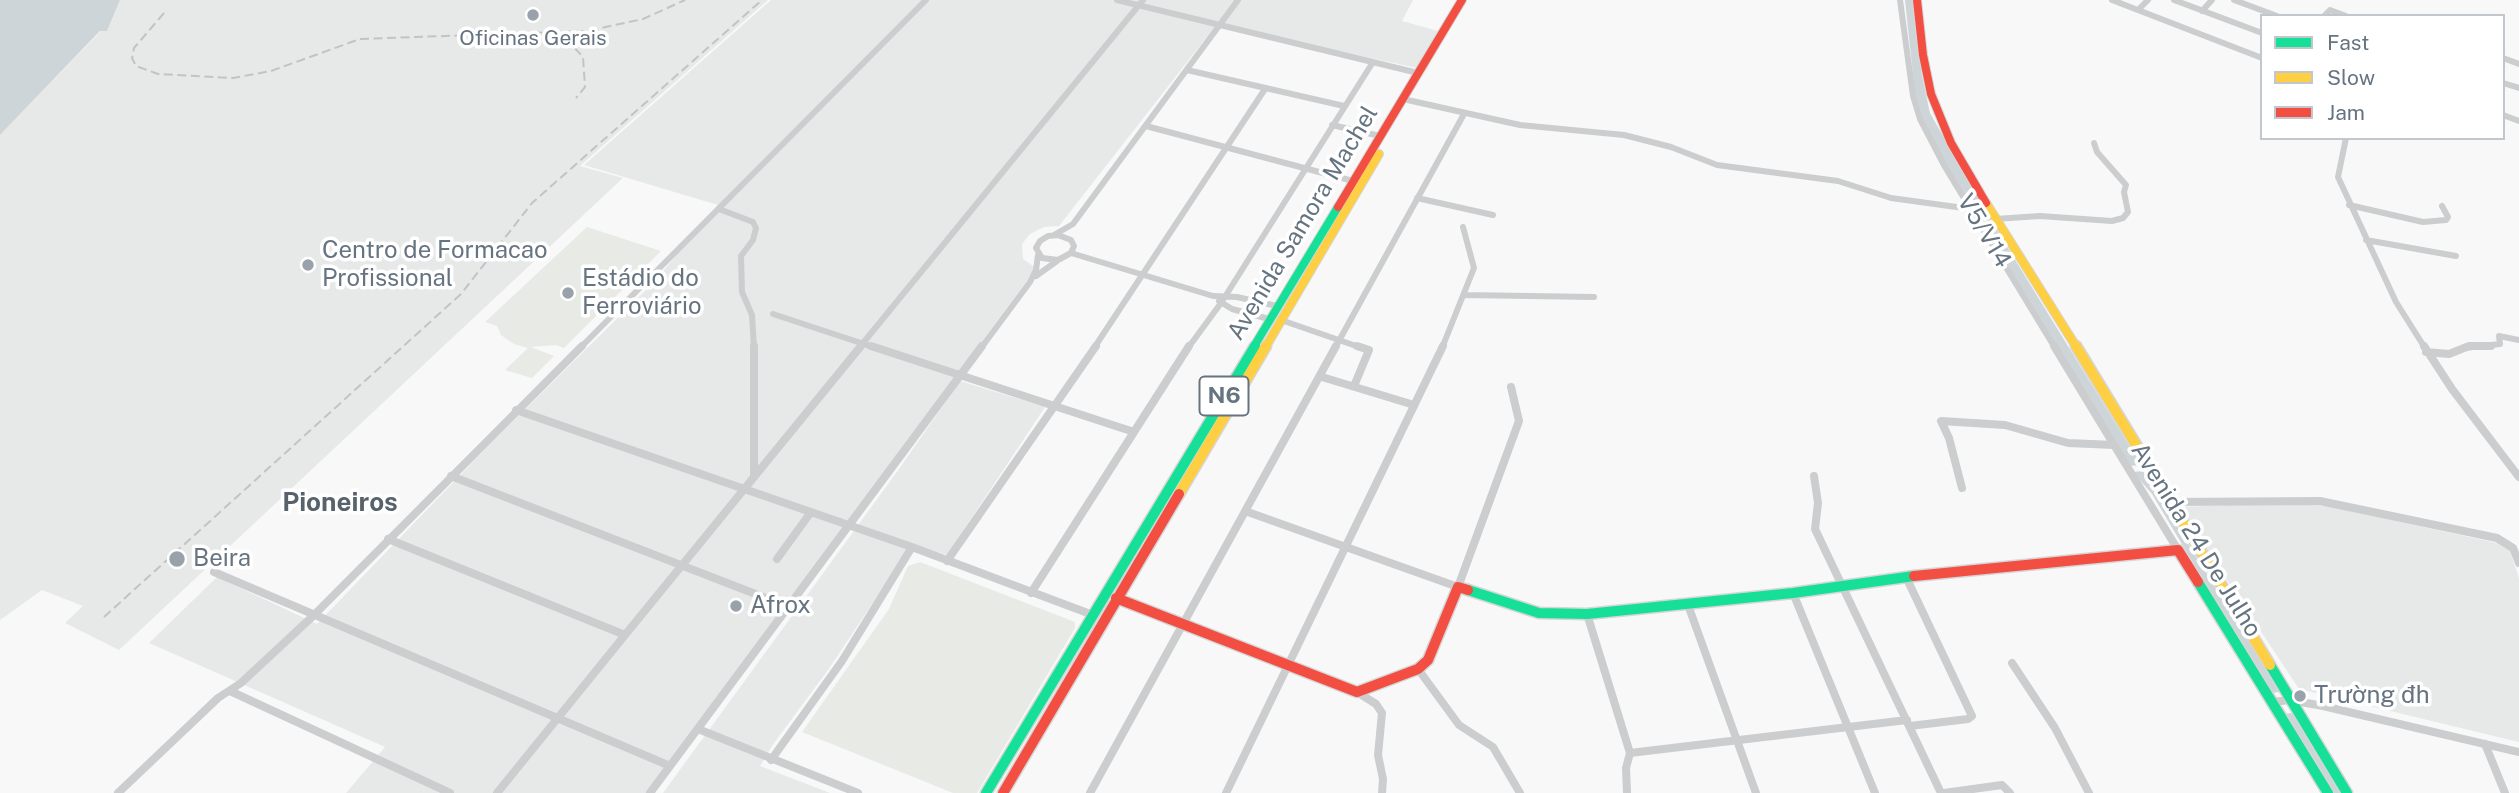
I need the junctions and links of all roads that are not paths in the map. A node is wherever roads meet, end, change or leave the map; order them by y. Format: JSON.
{"nodes":[{"id":1,"x":926,"y":0,"type":"edge"},
{"id":2,"x":1117,"y":0,"type":"edge"},
{"id":3,"x":1168,"y":0,"type":"edge"},
{"id":4,"x":1238,"y":0,"type":"edge"},
{"id":5,"x":1462,"y":0,"type":"edge"},
{"id":6,"x":1470,"y":0,"type":"edge"},
{"id":7,"x":1900,"y":0,"type":"edge"},
{"id":8,"x":1917,"y":0,"type":"edge"},
{"id":9,"x":2112,"y":0,"type":"edge"},
{"id":10,"x":2148,"y":0,"type":"edge"},
{"id":11,"x":2174,"y":0,"type":"edge"},
{"id":12,"x":2212,"y":0,"type":"edge"},
{"id":13,"x":2234,"y":0,"type":"edge"},
{"id":14,"x":2244,"y":0,"type":"edge"},
{"id":15,"x":1141,"y":3,"type":"edge"},
{"id":16,"x":2138,"y":10,"type":"junction"},
{"id":17,"x":1164,"y":11,"type":"junction"},
{"id":18,"x":2202,"y":11,"type":"junction"},
{"id":19,"x":2270,"y":11,"type":"junction"},
{"id":20,"x":2274,"y":14,"type":"edge"},
{"id":21,"x":2280,"y":14,"type":"edge"},
{"id":22,"x":1220,"y":24,"type":"junction"},
{"id":23,"x":2260,"y":32,"type":"edge"},
{"id":24,"x":2260,"y":57,"type":"edge"},
{"id":25,"x":1373,"y":62,"type":"junction"},
{"id":26,"x":1186,"y":71,"type":"junction"},
{"id":27,"x":1418,"y":73,"type":"junction"},
{"id":28,"x":1265,"y":89,"type":"junction"},
{"id":29,"x":1407,"y":100,"type":"junction"},
{"id":30,"x":1344,"y":106,"type":"junction"},
{"id":31,"x":1464,"y":114,"type":"junction"},
{"id":32,"x":1332,"y":125,"type":"junction"},
{"id":33,"x":1146,"y":126,"type":"junction"},
{"id":34,"x":1380,"y":136,"type":"junction"},
{"id":35,"x":2346,"y":140,"type":"edge"},
{"id":36,"x":2094,"y":143,"type":"dead end"},
{"id":37,"x":1226,"y":149,"type":"junction"},
{"id":38,"x":1305,"y":169,"type":"junction"},
{"id":39,"x":1353,"y":181,"type":"junction"},
{"id":40,"x":1417,"y":198,"type":"junction"},
{"id":41,"x":2348,"y":205,"type":"junction"},
{"id":42,"x":2442,"y":206,"type":"dead end"},
{"id":43,"x":719,"y":209,"type":"junction"},
{"id":44,"x":1971,"y":209,"type":"junction"},
{"id":45,"x":1493,"y":215,"type":"dead end"},
{"id":46,"x":1995,"y":219,"type":"junction"},
{"id":47,"x":1073,"y":224,"type":"junction"},
{"id":48,"x":1463,"y":227,"type":"dead end"},
{"id":49,"x":1054,"y":235,"type":"junction"},
{"id":50,"x":1071,"y":240,"type":"junction"},
{"id":51,"x":2366,"y":240,"type":"junction"},
{"id":52,"x":1071,"y":254,"type":"junction"},
{"id":53,"x":1038,"y":255,"type":"junction"},
{"id":54,"x":2456,"y":256,"type":"dead end"},
{"id":55,"x":1058,"y":260,"type":"junction"},
{"id":56,"x":1142,"y":276,"type":"junction"},
{"id":57,"x":1030,"y":282,"type":"junction"},
{"id":58,"x":1464,"y":295,"type":"junction"},
{"id":59,"x":1213,"y":296,"type":"junction"},
{"id":60,"x":1226,"y":296,"type":"junction"},
{"id":61,"x":1594,"y":298,"type":"dead end"},
{"id":62,"x":1222,"y":303,"type":"junction"},
{"id":63,"x":1278,"y":306,"type":"junction"},
{"id":64,"x":773,"y":314,"type":"dead end"},
{"id":65,"x":1275,"y":320,"type":"junction"},
{"id":66,"x":2519,"y":340,"type":"edge"},
{"id":67,"x":1340,"y":341,"type":"junction"},
{"id":68,"x":1262,"y":342,"type":"junction"},
{"id":69,"x":862,"y":345,"type":"junction"},
{"id":70,"x":2426,"y":352,"type":"junction"},
{"id":71,"x":958,"y":376,"type":"junction"},
{"id":72,"x":1322,"y":377,"type":"junction"},
{"id":73,"x":1354,"y":386,"type":"junction"},
{"id":74,"x":1511,"y":387,"type":"dead end"},
{"id":75,"x":1414,"y":405,"type":"junction"},
{"id":76,"x":1056,"y":406,"type":"junction"},
{"id":77,"x":516,"y":410,"type":"junction"},
{"id":78,"x":1134,"y":432,"type":"junction"},
{"id":79,"x":2114,"y":445,"type":"junction"},
{"id":80,"x":2508,"y":461,"type":"junction"},
{"id":81,"x":2519,"y":462,"type":"edge"},
{"id":82,"x":452,"y":476,"type":"junction"},
{"id":83,"x":1814,"y":476,"type":"dead end"},
{"id":84,"x":2519,"y":477,"type":"edge"},
{"id":85,"x":754,"y":478,"type":"junction"},
{"id":86,"x":745,"y":488,"type":"junction"},
{"id":87,"x":1962,"y":488,"type":"dead end"},
{"id":88,"x":2171,"y":502,"type":"junction"},
{"id":89,"x":1245,"y":511,"type":"junction"},
{"id":90,"x":811,"y":512,"type":"junction"},
{"id":91,"x":849,"y":525,"type":"junction"},
{"id":92,"x":388,"y":540,"type":"junction"},
{"id":93,"x":912,"y":547,"type":"junction"},
{"id":94,"x":1346,"y":548,"type":"junction"},
{"id":95,"x":1132,"y":549,"type":"junction"},
{"id":96,"x":2178,"y":550,"type":"junction"},
{"id":97,"x":1143,"y":553,"type":"junction"},
{"id":98,"x":776,"y":559,"type":"dead end"},
{"id":99,"x":947,"y":561,"type":"junction"},
{"id":100,"x":2519,"y":563,"type":"edge"},
{"id":101,"x":681,"y":566,"type":"junction"},
{"id":102,"x":214,"y":572,"type":"dead end"},
{"id":103,"x":1906,"y":577,"type":"junction"},
{"id":104,"x":1842,"y":586,"type":"junction"},
{"id":105,"x":1458,"y":587,"type":"junction"},
{"id":106,"x":1031,"y":593,"type":"junction"},
{"id":107,"x":1793,"y":593,"type":"junction"},
{"id":108,"x":1116,"y":598,"type":"junction"},
{"id":109,"x":1688,"y":605,"type":"junction"},
{"id":110,"x":789,"y":607,"type":"junction"},
{"id":111,"x":1587,"y":614,"type":"junction"},
{"id":112,"x":1093,"y":615,"type":"junction"},
{"id":113,"x":313,"y":616,"type":"junction"},
{"id":114,"x":1183,"y":624,"type":"junction"},
{"id":115,"x":625,"y":635,"type":"junction"},
{"id":116,"x":1072,"y":650,"type":"junction"},
{"id":117,"x":1086,"y":655,"type":"junction"},
{"id":118,"x":1289,"y":663,"type":"junction"},
{"id":119,"x":2012,"y":663,"type":"dead end"},
{"id":120,"x":1418,"y":669,"type":"junction"},
{"id":121,"x":230,"y":691,"type":"junction"},
{"id":122,"x":1357,"y":692,"type":"junction"},
{"id":123,"x":2290,"y":700,"type":"junction"},
{"id":124,"x":2272,"y":702,"type":"junction"},
{"id":125,"x":558,"y":717,"type":"junction"},
{"id":126,"x":1908,"y":723,"type":"junction"},
{"id":127,"x":1849,"y":727,"type":"junction"},
{"id":128,"x":698,"y":729,"type":"junction"},
{"id":129,"x":1735,"y":741,"type":"junction"},
{"id":130,"x":2485,"y":744,"type":"junction"},
{"id":131,"x":2519,"y":752,"type":"edge"},
{"id":132,"x":1630,"y":753,"type":"junction"},
{"id":133,"x":771,"y":760,"type":"junction"},
{"id":134,"x":670,"y":766,"type":"junction"},
{"id":135,"x":118,"y":793,"type":"edge"},
{"id":136,"x":450,"y":793,"type":"edge"},
{"id":137,"x":496,"y":793,"type":"edge"},
{"id":138,"x":650,"y":793,"type":"edge"},
{"id":139,"x":858,"y":793,"type":"edge"},
{"id":140,"x":986,"y":793,"type":"edge"},
{"id":141,"x":1003,"y":793,"type":"edge"},
{"id":142,"x":1090,"y":793,"type":"edge"},
{"id":143,"x":1226,"y":793,"type":"edge"},
{"id":144,"x":1382,"y":793,"type":"edge"},
{"id":145,"x":1520,"y":793,"type":"edge"},
{"id":146,"x":1627,"y":793,"type":"edge"},
{"id":147,"x":1756,"y":793,"type":"edge"},
{"id":148,"x":1875,"y":793,"type":"edge"},
{"id":149,"x":1942,"y":793,"type":"edge"},
{"id":150,"x":2010,"y":793,"type":"edge"},
{"id":151,"x":2089,"y":793,"type":"edge"},
{"id":152,"x":2328,"y":793,"type":"edge"},
{"id":153,"x":2347,"y":793,"type":"edge"},
{"id":154,"x":2505,"y":793,"type":"edge"}],
"edges":[{"from":1,"to":43,"type":"street"},
{"from":2,"to":15,"type":"street"},
{"from":3,"to":17,"type":"street"},
{"from":4,"to":22,"type":"street"},
{"from":5,"to":27,"type":"main road","name":"Avenida Samora Machel","number":"N6"},
{"from":6,"to":29,"type":"main road","name":"Avenida Samora Machel","number":"N6"},
{"from":7,"to":44,"type":"street","name":"V5/V14"},
{"from":8,"to":46,"type":"main road"},
{"from":9,"to":16,"type":"street"},
{"from":10,"to":16,"type":"street"},
{"from":11,"to":18,"type":"street"},
{"from":12,"to":18,"type":"street"},
{"from":13,"to":19,"type":"street"},
{"from":14,"to":19,"type":"street"},
{"from":15,"to":17,"type":"street"},
{"from":15,"to":69,"type":"street"},
{"from":16,"to":24,"type":"street"},
{"from":17,"to":22,"type":"street"},
{"from":18,"to":23,"type":"street"},
{"from":19,"to":20,"type":"street"},
{"from":19,"to":21,"type":"street"},
{"from":22,"to":25,"type":"street"},
{"from":22,"to":26,"type":"street"},
{"from":25,"to":27,"type":"street"},
{"from":25,"to":30,"type":"street"},
{"from":26,"to":28,"type":"street"},
{"from":26,"to":33,"type":"street"},
{"from":27,"to":29,"type":"main road","name":"Avenida Samora Machel","number":"N6"},
{"from":28,"to":30,"type":"street"},
{"from":28,"to":37,"type":"street"},
{"from":29,"to":31,"type":"street"},
{"from":29,"to":34,"type":"main road","name":"Avenida Samora Machel","number":"N6"},
{"from":29,"to":65,"type":"main road","name":"Avenida Samora Machel","number":"N6"},
{"from":30,"to":32,"type":"street"},
{"from":31,"to":40,"type":"street"},
{"from":31,"to":44,"type":"street"},
{"from":32,"to":34,"type":"street"},
{"from":32,"to":38,"type":"street"},
{"from":33,"to":37,"type":"street"},
{"from":33,"to":47,"type":"street"},
{"from":34,"to":39,"type":"main road","name":"Avenida Samora Machel","number":"N6"},
{"from":35,"to":41,"type":"street"},
{"from":36,"to":46,"type":"street"},
{"from":37,"to":38,"type":"street"},
{"from":37,"to":56,"type":"street"},
{"from":38,"to":39,"type":"street"},
{"from":38,"to":60,"type":"street"},
{"from":39,"to":63,"type":"main road","name":"Avenida Samora Machel","number":"N6"},
{"from":40,"to":45,"type":"street"},
{"from":40,"to":67,"type":"street"},
{"from":41,"to":42,"type":"street"},
{"from":41,"to":51,"type":"street"},
{"from":43,"to":77,"type":"street"},
{"from":43,"to":85,"type":"street"},
{"from":44,"to":79,"type":"street","name":"V5/V14"},
{"from":46,"to":88,"type":"main road"},
{"from":47,"to":49,"type":"street"},
{"from":47,"to":50,"type":"street"},
{"from":48,"to":58,"type":"street"},
{"from":49,"to":50,"type":"street"},
{"from":49,"to":53,"type":"street"},
{"from":50,"to":52,"type":"street"},
{"from":51,"to":54,"type":"street"},
{"from":51,"to":70,"type":"street"},
{"from":52,"to":55,"type":"street"},
{"from":52,"to":56,"type":"street"},
{"from":53,"to":55,"type":"street"},
{"from":53,"to":57,"type":"street"},
{"from":55,"to":57,"type":"street"},
{"from":56,"to":59,"type":"street"},
{"from":56,"to":76,"type":"street"},
{"from":57,"to":71,"type":"street"},
{"from":58,"to":61,"type":"street"},
{"from":58,"to":75,"type":"street"},
{"from":59,"to":60,"type":"street"},
{"from":59,"to":62,"type":"street"},
{"from":60,"to":62,"type":"street"},
{"from":60,"to":63,"type":"street"},
{"from":62,"to":65,"type":"street"},
{"from":62,"to":78,"type":"street"},
{"from":63,"to":65,"type":"main road","name":"Avenida Samora Machel","number":"N6"},
{"from":64,"to":69,"type":"street"},
{"from":65,"to":67,"type":"street"},
{"from":65,"to":68,"type":"main road","name":"Avenida Samora Machel","number":"N6"},
{"from":66,"to":70,"type":"street"},
{"from":67,"to":72,"type":"street"},
{"from":67,"to":73,"type":"street"},
{"from":68,"to":95,"type":"main road","name":"Avenida Samora Machel","number":"N6"},
{"from":68,"to":97,"type":"main road","name":"Avenida Samora Machel","number":"N6"},
{"from":69,"to":71,"type":"street"},
{"from":69,"to":85,"type":"street"},
{"from":70,"to":80,"type":"street"},
{"from":71,"to":76,"type":"street"},
{"from":71,"to":91,"type":"street"},
{"from":72,"to":73,"type":"street"},
{"from":72,"to":89,"type":"street"},
{"from":73,"to":75,"type":"street"},
{"from":74,"to":105,"type":"street"},
{"from":75,"to":94,"type":"street"},
{"from":76,"to":78,"type":"street"},
{"from":76,"to":99,"type":"street"},
{"from":77,"to":82,"type":"street"},
{"from":77,"to":86,"type":"street"},
{"from":78,"to":106,"type":"street"},
{"from":79,"to":87,"type":"street","name":"Avenida 24 De Julho"},
{"from":79,"to":96,"type":"street","name":"Avenida 24 De Julho"},
{"from":80,"to":81,"type":"street"},
{"from":80,"to":84,"type":"street"},
{"from":82,"to":92,"type":"street"},
{"from":82,"to":101,"type":"street"},
{"from":83,"to":104,"type":"street"},
{"from":85,"to":86,"type":"street"},
{"from":86,"to":90,"type":"street"},
{"from":86,"to":101,"type":"street"},
{"from":88,"to":100,"type":"street"},
{"from":88,"to":123,"type":"main road"},
{"from":89,"to":94,"type":"street"},
{"from":89,"to":114,"type":"street"},
{"from":90,"to":91,"type":"street"},
{"from":90,"to":98,"type":"street"},
{"from":91,"to":93,"type":"street"},
{"from":91,"to":110,"type":"street"},
{"from":92,"to":113,"type":"street"},
{"from":92,"to":115,"type":"street"},
{"from":93,"to":99,"type":"street"},
{"from":93,"to":133,"type":"street"},
{"from":94,"to":105,"type":"street"},
{"from":94,"to":118,"type":"street"},
{"from":95,"to":97,"type":"street"},
{"from":95,"to":112,"type":"main road","name":"Avenida Samora Machel","number":"N6"},
{"from":96,"to":103,"type":"main road"},
{"from":96,"to":124,"type":"main road","name":"Avenida 24 De Julho"},
{"from":97,"to":108,"type":"main road","name":"Avenida Samora Machel","number":"N6"},
{"from":99,"to":106,"type":"street"},
{"from":101,"to":110,"type":"street"},
{"from":101,"to":115,"type":"street"},
{"from":102,"to":113,"type":"street"},
{"from":103,"to":104,"type":"main road"},
{"from":103,"to":126,"type":"street"},
{"from":104,"to":107,"type":"main road"},
{"from":104,"to":126,"type":"street"},
{"from":105,"to":111,"type":"main road"},
{"from":105,"to":120,"type":"main road"},
{"from":106,"to":112,"type":"street"},
{"from":107,"to":109,"type":"main road"},
{"from":107,"to":127,"type":"street"},
{"from":108,"to":114,"type":"main road"},
{"from":108,"to":117,"type":"main road","name":"Avenida Samora Machel","number":"N6"},
{"from":109,"to":111,"type":"main road"},
{"from":109,"to":129,"type":"street"},
{"from":110,"to":128,"type":"street"},
{"from":111,"to":132,"type":"street"},
{"from":112,"to":116,"type":"main road","name":"Avenida Samora Machel","number":"N6"},
{"from":113,"to":121,"type":"street"},
{"from":113,"to":125,"type":"street"},
{"from":114,"to":118,"type":"main road"},
{"from":114,"to":142,"type":"street"},
{"from":115,"to":125,"type":"street"},
{"from":116,"to":117,"type":"main road"},
{"from":116,"to":140,"type":"main road","name":"Avenida Samora Machel","number":"N6"},
{"from":117,"to":141,"type":"main road","name":"Avenida Samora Machel","number":"N6"},
{"from":118,"to":122,"type":"main road"},
{"from":118,"to":143,"type":"street"},
{"from":119,"to":151,"type":"street"},
{"from":120,"to":122,"type":"main road"},
{"from":120,"to":145,"type":"street"},
{"from":121,"to":135,"type":"street"},
{"from":121,"to":136,"type":"street"},
{"from":122,"to":144,"type":"street"},
{"from":123,"to":124,"type":"street"},
{"from":123,"to":130,"type":"street"},
{"from":123,"to":153,"type":"main road"},
{"from":124,"to":152,"type":"main road","name":"Avenida 24 De Julho"},
{"from":125,"to":134,"type":"street"},
{"from":125,"to":137,"type":"street"},
{"from":126,"to":127,"type":"street"},
{"from":126,"to":149,"type":"street"},
{"from":127,"to":129,"type":"street"},
{"from":127,"to":148,"type":"street"},
{"from":128,"to":133,"type":"street"},
{"from":128,"to":134,"type":"street"},
{"from":129,"to":132,"type":"street"},
{"from":129,"to":147,"type":"street"},
{"from":130,"to":131,"type":"street"},
{"from":130,"to":154,"type":"street"},
{"from":132,"to":146,"type":"street"},
{"from":133,"to":139,"type":"street"},
{"from":134,"to":138,"type":"street"},
{"from":149,"to":150,"type":"street"}]}
